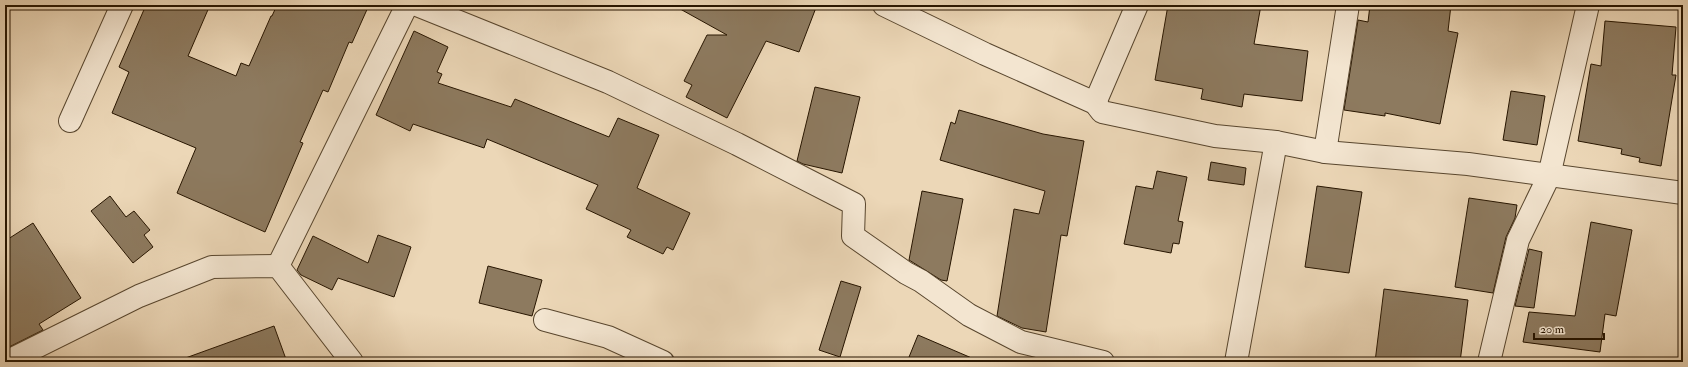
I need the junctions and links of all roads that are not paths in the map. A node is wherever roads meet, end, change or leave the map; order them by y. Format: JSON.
{"nodes":[{"id":1,"x":122,"y":5,"type":"edge"},
{"id":2,"x":407,"y":5,"type":"edge"},
{"id":3,"x":418,"y":5,"type":"edge"},
{"id":4,"x":884,"y":5,"type":"edge"},
{"id":5,"x":1137,"y":5,"type":"edge"},
{"id":6,"x":1348,"y":5,"type":"edge"},
{"id":7,"x":1588,"y":5,"type":"edge"},
{"id":8,"x":1095,"y":103,"type":"junction"},
{"id":9,"x":70,"y":121,"type":"dead end"},
{"id":10,"x":1276,"y":142,"type":"junction"},
{"id":11,"x":1325,"y":152,"type":"junction"},
{"id":12,"x":1549,"y":176,"type":"junction"},
{"id":13,"x":1683,"y":193,"type":"edge"},
{"id":14,"x":278,"y":266,"type":"junction"},
{"id":15,"x":545,"y":320,"type":"dead end"},
{"id":16,"x":6,"y":362,"type":"edge"},
{"id":17,"x":352,"y":362,"type":"edge"},
{"id":18,"x":663,"y":362,"type":"edge"},
{"id":19,"x":1103,"y":362,"type":"edge"},
{"id":20,"x":1236,"y":362,"type":"edge"},
{"id":21,"x":1489,"y":362,"type":"edge"}],
"edges":[{"from":1,"to":9,"type":"street"},
{"from":2,"to":14,"type":"street"},
{"from":3,"to":19,"type":"street"},
{"from":4,"to":8,"type":"street"},
{"from":5,"to":8,"type":"street"},
{"from":6,"to":11,"type":"street"},
{"from":7,"to":12,"type":"street"},
{"from":8,"to":10,"type":"street"},
{"from":10,"to":11,"type":"street"},
{"from":10,"to":20,"type":"street"},
{"from":11,"to":12,"type":"street"},
{"from":12,"to":13,"type":"street"},
{"from":12,"to":21,"type":"street"},
{"from":14,"to":16,"type":"street"},
{"from":14,"to":17,"type":"street"},
{"from":15,"to":18,"type":"street"}]}
